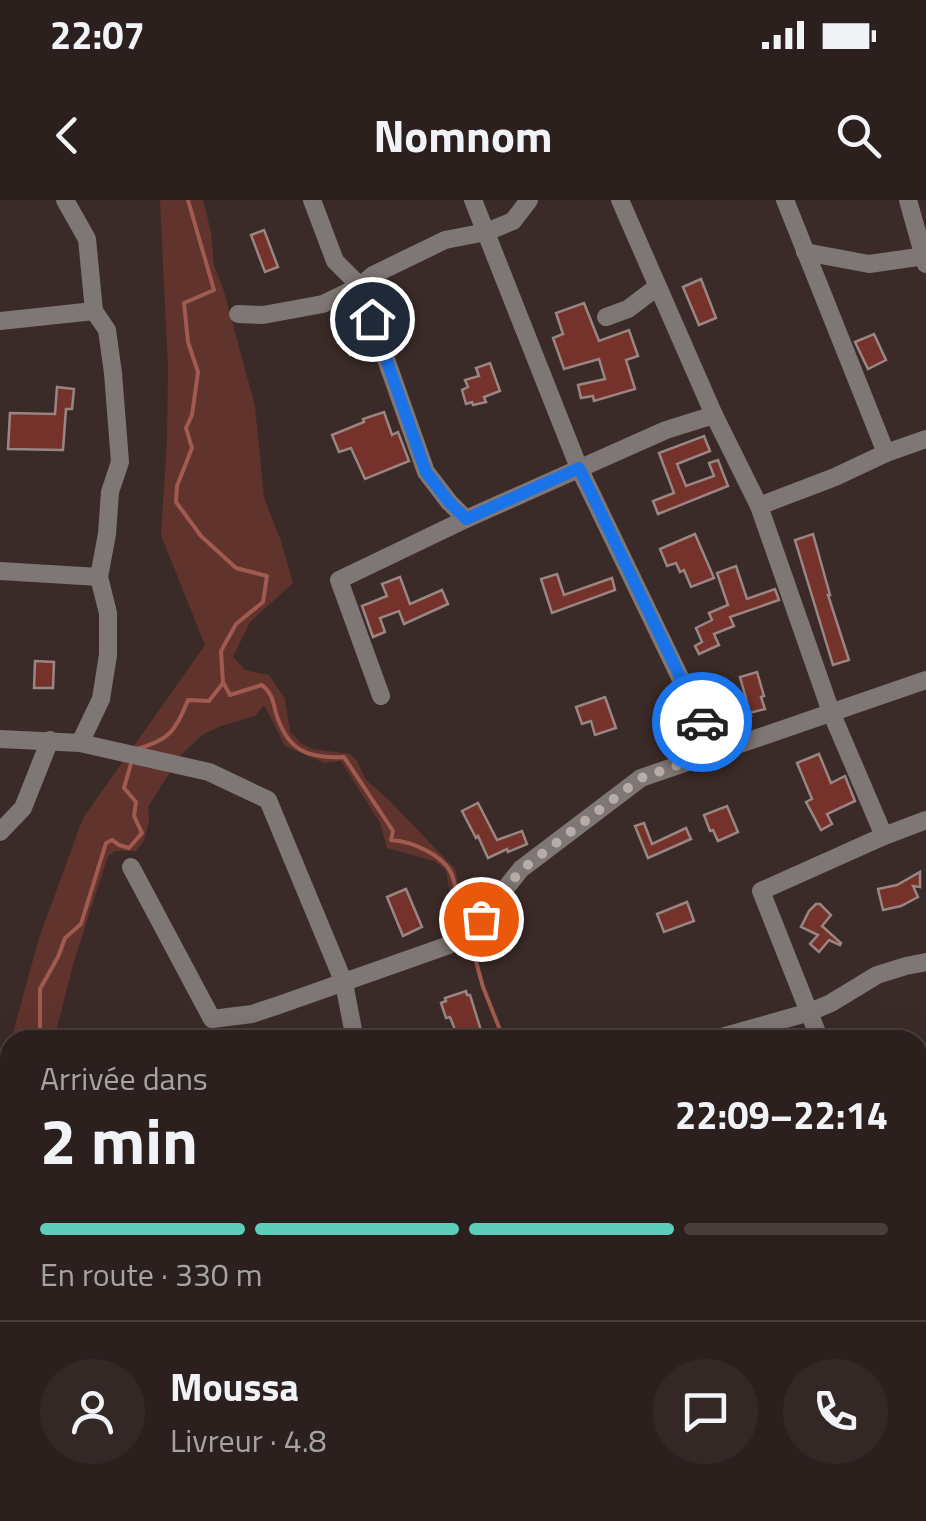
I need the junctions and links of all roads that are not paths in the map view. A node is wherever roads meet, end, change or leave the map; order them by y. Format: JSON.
{"nodes":[{"id":1,"x":65,"y":200,"type":"edge"},
{"id":2,"x":312,"y":200,"type":"edge"},
{"id":3,"x":472,"y":200,"type":"edge"},
{"id":4,"x":529,"y":200,"type":"edge"},
{"id":5,"x":620,"y":200,"type":"edge"},
{"id":6,"x":784,"y":200,"type":"edge"},
{"id":7,"x":908,"y":200,"type":"edge"},
{"id":8,"x":486,"y":232,"type":"junction"},
{"id":9,"x":805,"y":252,"type":"junction"},
{"id":10,"x":925,"y":259,"type":"edge"},
{"id":11,"x":360,"y":286,"type":"junction"},
{"id":12,"x":657,"y":288,"type":"junction"},
{"id":13,"x":94,"y":312,"type":"junction"},
{"id":14,"x":238,"y":314,"type":"dead end"},
{"id":15,"x":606,"y":317,"type":"dead end"},
{"id":16,"x":0,"y":321,"type":"edge"},
{"id":17,"x":714,"y":415,"type":"junction"},
{"id":18,"x":926,"y":440,"type":"edge"},
{"id":19,"x":886,"y":453,"type":"junction"},
{"id":20,"x":579,"y":468,"type":"junction"},
{"id":21,"x":760,"y":506,"type":"junction"},
{"id":22,"x":466,"y":519,"type":"junction"},
{"id":23,"x":0,"y":571,"type":"edge"},
{"id":24,"x":99,"y":577,"type":"junction"},
{"id":25,"x":926,"y":680,"type":"edge"},
{"id":26,"x":381,"y":696,"type":"dead end"},
{"id":27,"x":831,"y":712,"type":"junction"},
{"id":28,"x":0,"y":739,"type":"edge"},
{"id":29,"x":50,"y":740,"type":"junction"},
{"id":30,"x":80,"y":742,"type":"junction"},
{"id":31,"x":716,"y":752,"type":"junction"},
{"id":32,"x":926,"y":820,"type":"edge"},
{"id":33,"x":0,"y":832,"type":"edge"},
{"id":34,"x":884,"y":836,"type":"junction"},
{"id":35,"x":130,"y":867,"type":"dead end"},
{"id":36,"x":926,"y":962,"type":"edge"},
{"id":37,"x":344,"y":983,"type":"junction"},
{"id":38,"x":810,"y":1012,"type":"junction"},
{"id":39,"x":353,"y":1030,"type":"edge"},
{"id":40,"x":737,"y":1030,"type":"edge"},
{"id":41,"x":816,"y":1030,"type":"edge"}],
"edges":[{"from":1,"to":13,"type":"street"},
{"from":2,"to":11,"type":"street"},
{"from":3,"to":8,"type":"street"},
{"from":4,"to":8,"type":"street"},
{"from":5,"to":12,"type":"street"},
{"from":6,"to":9,"type":"street"},
{"from":7,"to":10,"type":"street"},
{"from":8,"to":11,"type":"street"},
{"from":8,"to":20,"type":"street"},
{"from":9,"to":10,"type":"street"},
{"from":9,"to":19,"type":"street"},
{"from":11,"to":14,"type":"street"},
{"from":11,"to":22,"type":"street"},
{"from":12,"to":15,"type":"street"},
{"from":12,"to":17,"type":"street"},
{"from":13,"to":16,"type":"street"},
{"from":13,"to":24,"type":"street"},
{"from":17,"to":20,"type":"street"},
{"from":17,"to":21,"type":"street"},
{"from":18,"to":19,"type":"street"},
{"from":19,"to":21,"type":"street"},
{"from":20,"to":22,"type":"street"},
{"from":20,"to":31,"type":"street"},
{"from":21,"to":27,"type":"street"},
{"from":22,"to":26,"type":"street"},
{"from":23,"to":24,"type":"street"},
{"from":24,"to":30,"type":"street"},
{"from":25,"to":27,"type":"street"},
{"from":27,"to":31,"type":"street"},
{"from":27,"to":34,"type":"street"},
{"from":28,"to":29,"type":"street"},
{"from":29,"to":30,"type":"street"},
{"from":29,"to":33,"type":"street"},
{"from":30,"to":37,"type":"street"},
{"from":31,"to":37,"type":"street"},
{"from":32,"to":34,"type":"street"},
{"from":34,"to":38,"type":"street"},
{"from":35,"to":37,"type":"street"},
{"from":36,"to":38,"type":"street"},
{"from":37,"to":39,"type":"street"},
{"from":38,"to":40,"type":"street"},
{"from":38,"to":41,"type":"street"}]}
